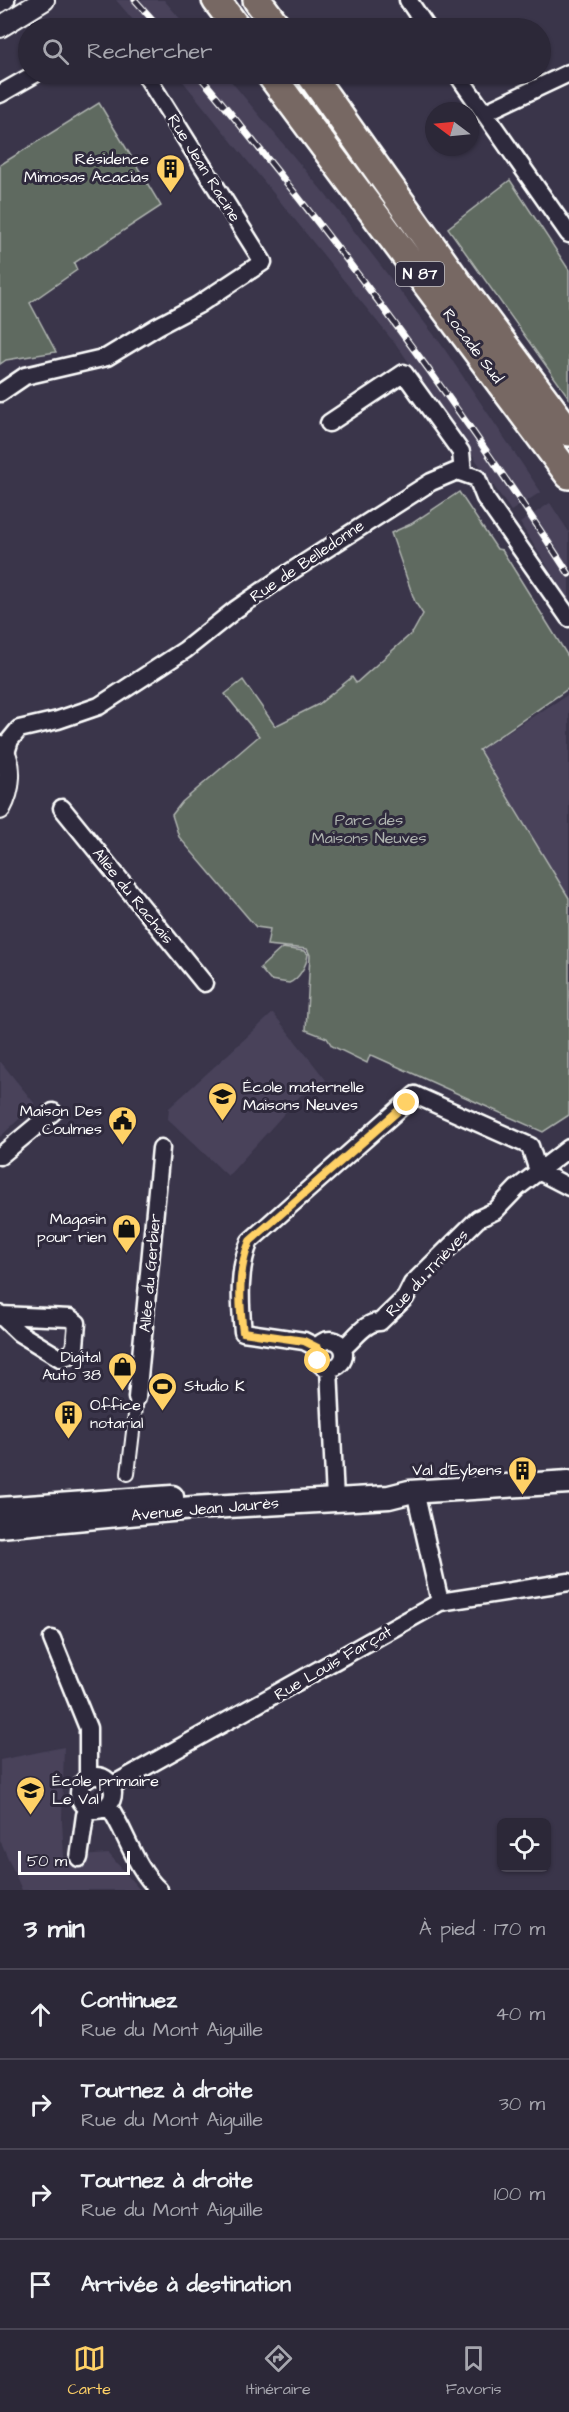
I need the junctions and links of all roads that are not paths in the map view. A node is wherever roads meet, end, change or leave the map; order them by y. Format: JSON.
{"nodes":[{"id":1,"x":6,"y":0,"type":"edge"},
{"id":2,"x":44,"y":0,"type":"edge"},
{"id":3,"x":216,"y":0,"type":"edge"},
{"id":4,"x":257,"y":0,"type":"edge"},
{"id":5,"x":408,"y":0,"type":"edge"},
{"id":6,"x":0,"y":4,"type":"edge"},
{"id":7,"x":230,"y":18,"type":"edge"},
{"id":8,"x":270,"y":18,"type":"edge"},
{"id":9,"x":420,"y":18,"type":"edge"},
{"id":10,"x":0,"y":27,"type":"edge"},
{"id":11,"x":569,"y":73,"type":"edge"},
{"id":12,"x":551,"y":81,"type":"edge"},
{"id":13,"x":18,"y":84,"type":"edge"},
{"id":14,"x":151,"y":84,"type":"edge"},
{"id":15,"x":277,"y":84,"type":"edge"},
{"id":16,"x":317,"y":84,"type":"edge"},
{"id":17,"x":465,"y":84,"type":"edge"},
{"id":18,"x":546,"y":84,"type":"edge"},
{"id":19,"x":0,"y":94,"type":"edge"},
{"id":20,"x":486,"y":112,"type":"junction"},
{"id":21,"x":569,"y":234,"type":"edge"},
{"id":22,"x":0,"y":393,"type":"edge"},
{"id":23,"x":330,"y":423,"type":"dead end"},
{"id":24,"x":569,"y":432,"type":"edge"},
{"id":25,"x":463,"y":473,"type":"junction"},
{"id":26,"x":569,"y":475,"type":"edge"},
{"id":27,"x":569,"y":618,"type":"edge"},
{"id":28,"x":3,"y":749,"type":"edge"},
{"id":29,"x":62,"y":808,"type":"dead end"},
{"id":30,"x":0,"y":809,"type":"edge"},
{"id":31,"x":204,"y":983,"type":"dead end"},
{"id":32,"x":53,"y":1112,"type":"dead end"},
{"id":33,"x":161,"y":1148,"type":"dead end"},
{"id":34,"x":569,"y":1148,"type":"edge"},
{"id":35,"x":0,"y":1156,"type":"edge"},
{"id":36,"x":538,"y":1171,"type":"junction"},
{"id":37,"x":569,"y":1187,"type":"edge"},
{"id":38,"x":318,"y":1348,"type":"junction"},
{"id":39,"x":343,"y":1348,"type":"junction"},
{"id":40,"x":329,"y":1368,"type":"junction"},
{"id":41,"x":137,"y":1398,"type":"joint"},
{"id":42,"x":128,"y":1474,"type":"dead end"},
{"id":43,"x":569,"y":1482,"type":"edge"},
{"id":44,"x":412,"y":1492,"type":"junction"},
{"id":45,"x":335,"y":1495,"type":"junction"},
{"id":46,"x":0,"y":1509,"type":"edge"},
{"id":47,"x":0,"y":1527,"type":"edge"},
{"id":48,"x":569,"y":1582,"type":"edge"},
{"id":49,"x":440,"y":1602,"type":"junction"},
{"id":50,"x":52,"y":1639,"type":"dead end"},
{"id":51,"x":88,"y":1779,"type":"junction"},
{"id":52,"x":111,"y":1786,"type":"junction"},
{"id":53,"x":108,"y":1805,"type":"junction"},
{"id":54,"x":90,"y":1809,"type":"junction"},
{"id":55,"x":80,"y":1858,"type":"dead end"},
{"id":56,"x":159,"y":1890,"type":"edge"}],
"edges":[{"from":1,"to":6,"type":"street"},
{"from":2,"to":10,"type":"street"},
{"from":3,"to":7,"type":"highway"},
{"from":4,"to":8,"type":"highway"},
{"from":5,"to":9,"type":"street"},
{"from":11,"to":12,"type":"street"},
{"from":13,"to":19,"type":"street"},
{"from":14,"to":22,"type":"street","name":"Rue Jean Racine"},
{"from":15,"to":26,"type":"highway","name":"Rocade Sud","number":"N 87"},
{"from":16,"to":24,"type":"highway","name":"Rocade Sud","number":"N 87"},
{"from":17,"to":20,"type":"street"},
{"from":18,"to":20,"type":"street"},
{"from":20,"to":21,"type":"street"},
{"from":23,"to":25,"type":"street"},
{"from":25,"to":27,"type":"street"},
{"from":25,"to":28,"type":"street","name":"Rue de Belledonne"},
{"from":28,"to":30,"type":"street"},
{"from":29,"to":31,"type":"street","name":"Allée du Rachais"},
{"from":32,"to":35,"type":"street"},
{"from":33,"to":41,"type":"street","name":"Allée du Gerbier"},
{"from":34,"to":36,"type":"street"},
{"from":36,"to":37,"type":"street"},
{"from":36,"to":38,"type":"street"},
{"from":36,"to":39,"type":"street","name":"Rue du Trièves"},
{"from":38,"to":39,"type":"street"},
{"from":38,"to":40,"type":"street"},
{"from":39,"to":40,"type":"street","name":"Rue du Trièves"},
{"from":40,"to":45,"type":"street"},
{"from":41,"to":42,"type":"street"},
{"from":43,"to":44,"type":"main road","name":"Avenue Jean Jaurès"},
{"from":44,"to":45,"type":"main road","name":"Avenue Jean Jaurès"},
{"from":44,"to":49,"type":"street"},
{"from":45,"to":46,"type":"main road","name":"Avenue Jean Jaurès"},
{"from":45,"to":47,"type":"main road","name":"Avenue Jean Jaurès"},
{"from":48,"to":49,"type":"street","name":"Rue Louis Farçat"},
{"from":49,"to":52,"type":"street","name":"Rue Louis Farçat"},
{"from":50,"to":51,"type":"street"},
{"from":51,"to":52,"type":"street"},
{"from":51,"to":54,"type":"street"},
{"from":52,"to":53,"type":"street"},
{"from":53,"to":54,"type":"street"},
{"from":53,"to":56,"type":"street"},
{"from":54,"to":55,"type":"street"}]}
